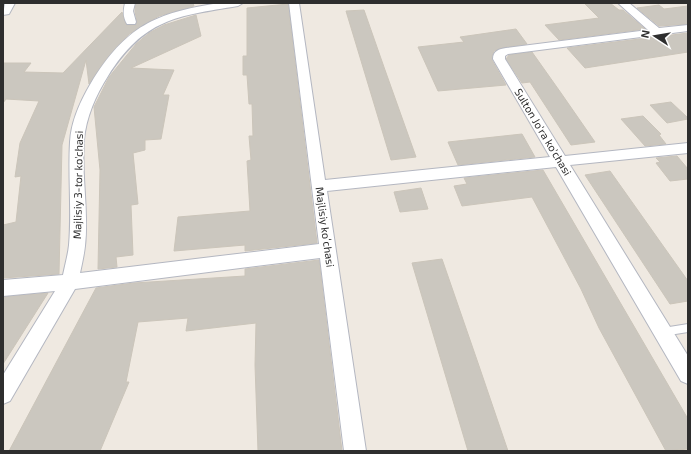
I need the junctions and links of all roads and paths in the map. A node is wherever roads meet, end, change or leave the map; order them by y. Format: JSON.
{"nodes":[{"id":1,"x":130,"y":3,"type":"edge"},
{"id":2,"x":238,"y":3,"type":"edge"},
{"id":3,"x":294,"y":3,"type":"edge"},
{"id":4,"x":623,"y":3,"type":"edge"},
{"id":5,"x":131,"y":22,"type":"dead end"},
{"id":6,"x":688,"y":28,"type":"edge"},
{"id":7,"x":656,"y":32,"type":"junction"},
{"id":8,"x":688,"y":148,"type":"edge"},
{"id":9,"x":561,"y":162,"type":"junction"},
{"id":10,"x":320,"y":186,"type":"junction"},
{"id":11,"x":329,"y":250,"type":"junction"},
{"id":12,"x":70,"y":282,"type":"junction"},
{"id":13,"x":3,"y":288,"type":"edge"},
{"id":14,"x":688,"y":328,"type":"edge"},
{"id":15,"x":663,"y":332,"type":"junction"},
{"id":16,"x":688,"y":374,"type":"edge"},
{"id":17,"x":3,"y":394,"type":"edge"},
{"id":18,"x":356,"y":451,"type":"edge"}],
"edges":[{"from":1,"to":5,"type":"street"},
{"from":2,"to":12,"type":"street","name":"Majlisiy 3-tor ko'chasi"},
{"from":3,"to":10,"type":"street","name":"Majlisiy koʻchasi"},
{"from":4,"to":7,"type":"street"},
{"from":6,"to":7,"type":"street","name":"Sulton Jo'ra ko'chasi"},
{"from":7,"to":9,"type":"street","name":"Sulton Jo'ra ko'chasi"},
{"from":8,"to":9,"type":"street"},
{"from":9,"to":10,"type":"street"},
{"from":9,"to":15,"type":"street","name":"Sulton Jo'ra ko'chasi"},
{"from":10,"to":11,"type":"street","name":"Majlisiy koʻchasi"},
{"from":11,"to":12,"type":"street"},
{"from":11,"to":18,"type":"street","name":"Majlisiy koʻchasi"},
{"from":12,"to":13,"type":"street"},
{"from":12,"to":17,"type":"street","name":"Majlisiy 3-tor ko'chasi"},
{"from":14,"to":15,"type":"lane"},
{"from":15,"to":16,"type":"street","name":"Sulton Jo'ra ko'chasi"}]}
